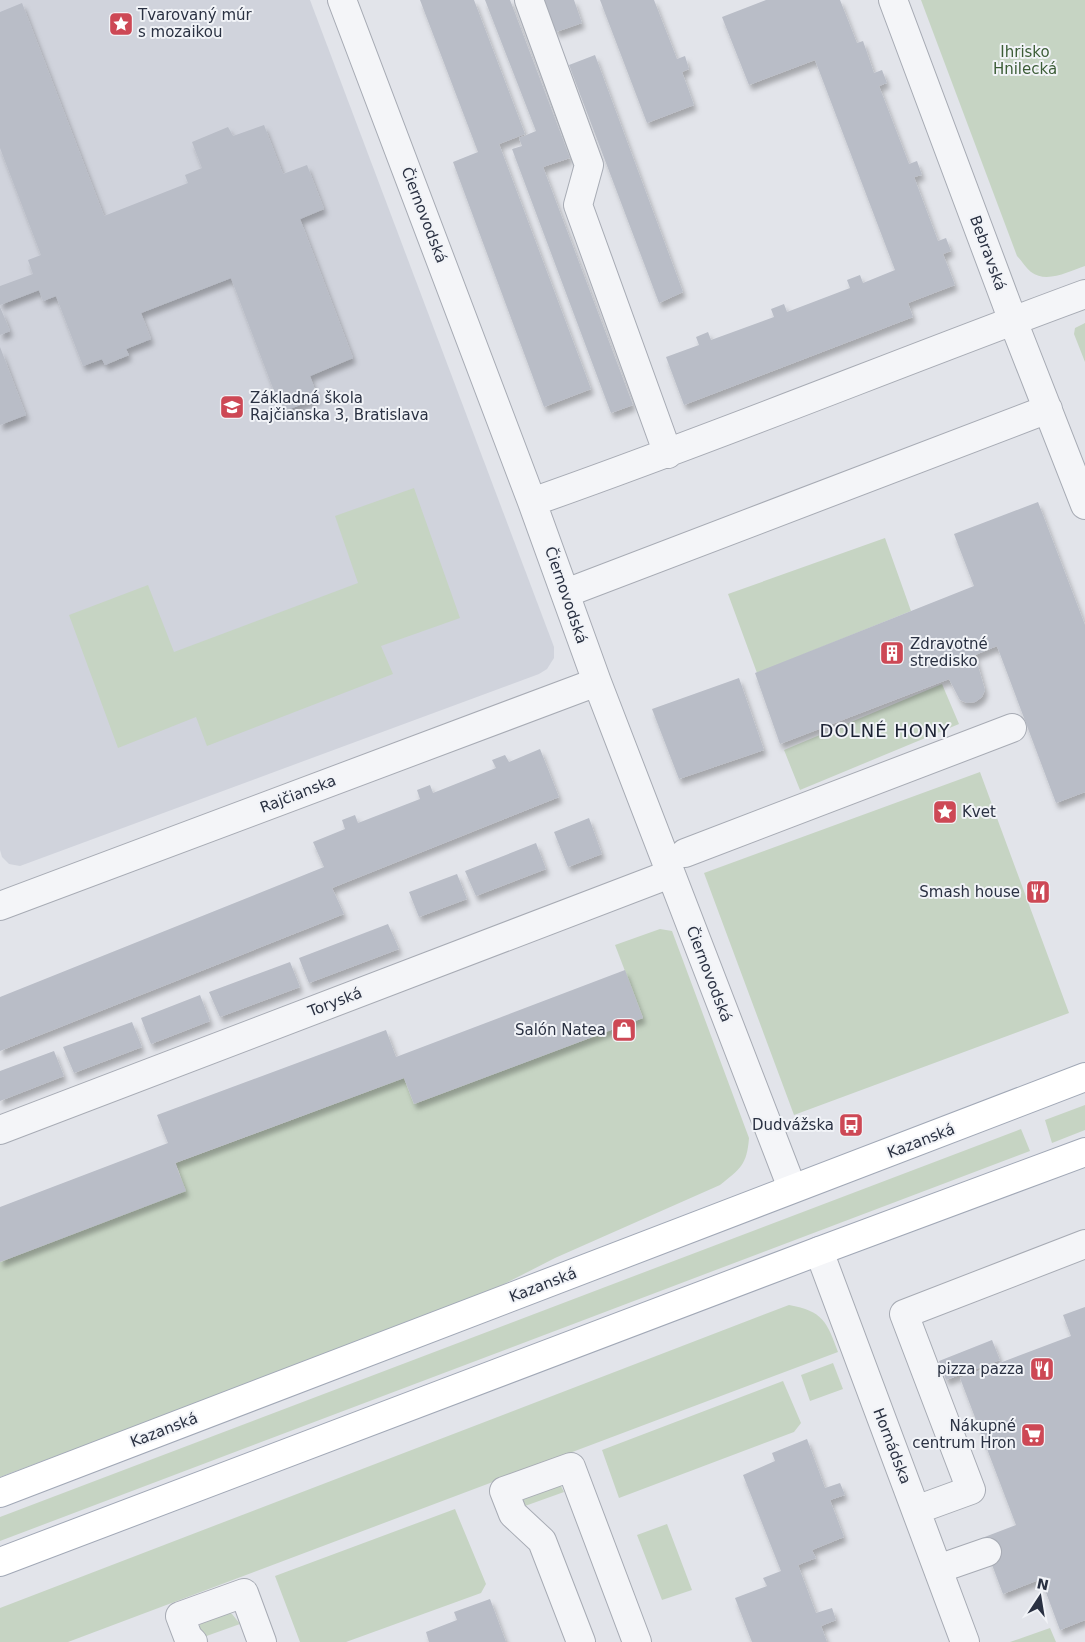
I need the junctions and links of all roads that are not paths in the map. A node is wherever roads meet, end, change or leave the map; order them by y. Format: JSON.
{"nodes":[{"id":1,"x":342,"y":0,"type":"edge"},
{"id":2,"x":529,"y":0,"type":"edge"},
{"id":3,"x":893,"y":0,"type":"edge"},
{"id":4,"x":1085,"y":294,"type":"edge"},
{"id":5,"x":1013,"y":321,"type":"junction"},
{"id":6,"x":1048,"y":409,"type":"junction"},
{"id":7,"x":668,"y":454,"type":"junction"},
{"id":8,"x":532,"y":502,"type":"junction"},
{"id":9,"x":1085,"y":504,"type":"edge"},
{"id":10,"x":566,"y":593,"type":"junction"},
{"id":11,"x":597,"y":682,"type":"junction"},
{"id":12,"x":1012,"y":728,"type":"dead end"},
{"id":13,"x":677,"y":863,"type":"junction"},
{"id":14,"x":0,"y":906,"type":"edge"},
{"id":15,"x":1085,"y":1077,"type":"edge"},
{"id":16,"x":0,"y":1130,"type":"edge"},
{"id":17,"x":1085,"y":1152,"type":"edge"},
{"id":18,"x":792,"y":1188,"type":"junction"},
{"id":19,"x":1085,"y":1244,"type":"edge"},
{"id":20,"x":818,"y":1251,"type":"junction"},
{"id":21,"x":0,"y":1493,"type":"edge"},
{"id":22,"x":916,"y":1510,"type":"junction"},
{"id":23,"x":988,"y":1552,"type":"dead end"},
{"id":24,"x":0,"y":1562,"type":"edge"},
{"id":25,"x":938,"y":1569,"type":"junction"},
{"id":26,"x":193,"y":1642,"type":"edge"},
{"id":27,"x":262,"y":1642,"type":"edge"},
{"id":28,"x":581,"y":1642,"type":"edge"},
{"id":29,"x":637,"y":1642,"type":"edge"},
{"id":30,"x":965,"y":1642,"type":"edge"}],
"edges":[{"from":1,"to":8,"type":"street","name":"Čiernovodská"},
{"from":2,"to":7,"type":"street"},
{"from":3,"to":5,"type":"street","name":"Bebravská"},
{"from":4,"to":5,"type":"street"},
{"from":5,"to":6,"type":"street","name":"Bebravská"},
{"from":5,"to":7,"type":"street"},
{"from":6,"to":9,"type":"street","name":"Bebravská"},
{"from":6,"to":10,"type":"street"},
{"from":7,"to":8,"type":"street"},
{"from":8,"to":10,"type":"street","name":"Čiernovodská"},
{"from":10,"to":11,"type":"street","name":"Čiernovodská"},
{"from":11,"to":13,"type":"street","name":"Čiernovodská"},
{"from":11,"to":14,"type":"street","name":"Rajčianska"},
{"from":12,"to":13,"type":"street","name":"Toryská"},
{"from":13,"to":16,"type":"street","name":"Toryská"},
{"from":13,"to":18,"type":"street","name":"Čiernovodská"},
{"from":15,"to":18,"type":"main road","name":"Kazanská"},
{"from":17,"to":20,"type":"main road"},
{"from":18,"to":21,"type":"main road","name":"Kazanská"},
{"from":19,"to":22,"type":"street"},
{"from":20,"to":22,"type":"street","name":"Hornádska"},
{"from":20,"to":24,"type":"main road"},
{"from":22,"to":25,"type":"street","name":"Hornádska"},
{"from":23,"to":25,"type":"street"},
{"from":25,"to":30,"type":"street","name":"Hornádska"},
{"from":26,"to":27,"type":"street"},
{"from":28,"to":29,"type":"street"}]}
